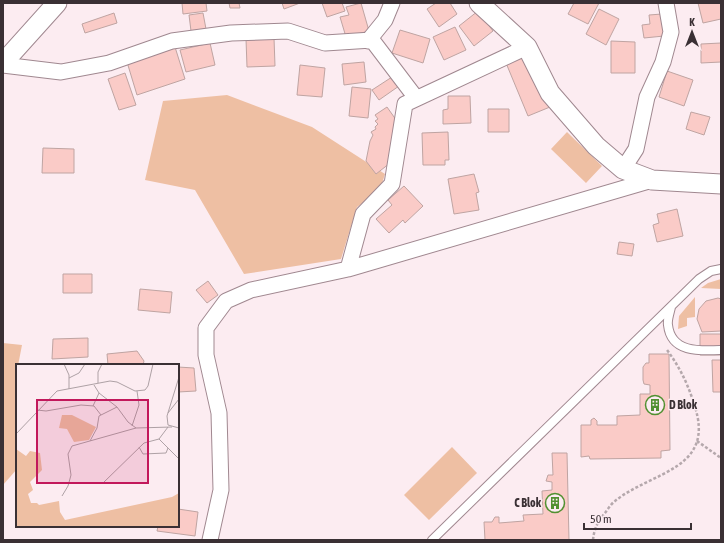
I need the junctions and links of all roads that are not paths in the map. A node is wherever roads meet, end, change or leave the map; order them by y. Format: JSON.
{"nodes":[{"id":1,"x":57,"y":3,"type":"edge"},
{"id":2,"x":392,"y":3,"type":"edge"},
{"id":3,"x":479,"y":3,"type":"edge"},
{"id":4,"x":666,"y":3,"type":"edge"},
{"id":5,"x":368,"y":41,"type":"junction"},
{"id":6,"x":527,"y":47,"type":"junction"},
{"id":7,"x":3,"y":64,"type":"edge"},
{"id":8,"x":416,"y":98,"type":"junction"},
{"id":9,"x":622,"y":169,"type":"junction"},
{"id":10,"x":652,"y":180,"type":"junction"},
{"id":11,"x":721,"y":184,"type":"edge"},
{"id":12,"x":348,"y":270,"type":"junction"},
{"id":13,"x":721,"y":270,"type":"edge"},
{"id":14,"x":671,"y":307,"type":"junction"},
{"id":15,"x":721,"y":350,"type":"edge"},
{"id":16,"x":210,"y":540,"type":"edge"},
{"id":17,"x":432,"y":540,"type":"edge"}],
"edges":[{"from":1,"to":7,"type":"street"},
{"from":2,"to":5,"type":"street"},
{"from":3,"to":6,"type":"street"},
{"from":4,"to":9,"type":"street"},
{"from":5,"to":7,"type":"street"},
{"from":5,"to":8,"type":"street"},
{"from":6,"to":8,"type":"street"},
{"from":6,"to":9,"type":"street"},
{"from":8,"to":12,"type":"street"},
{"from":9,"to":10,"type":"street"},
{"from":10,"to":11,"type":"street"},
{"from":10,"to":12,"type":"street"},
{"from":12,"to":16,"type":"street"},
{"from":13,"to":14,"type":"lane"},
{"from":14,"to":15,"type":"lane"},
{"from":14,"to":17,"type":"lane"}]}
